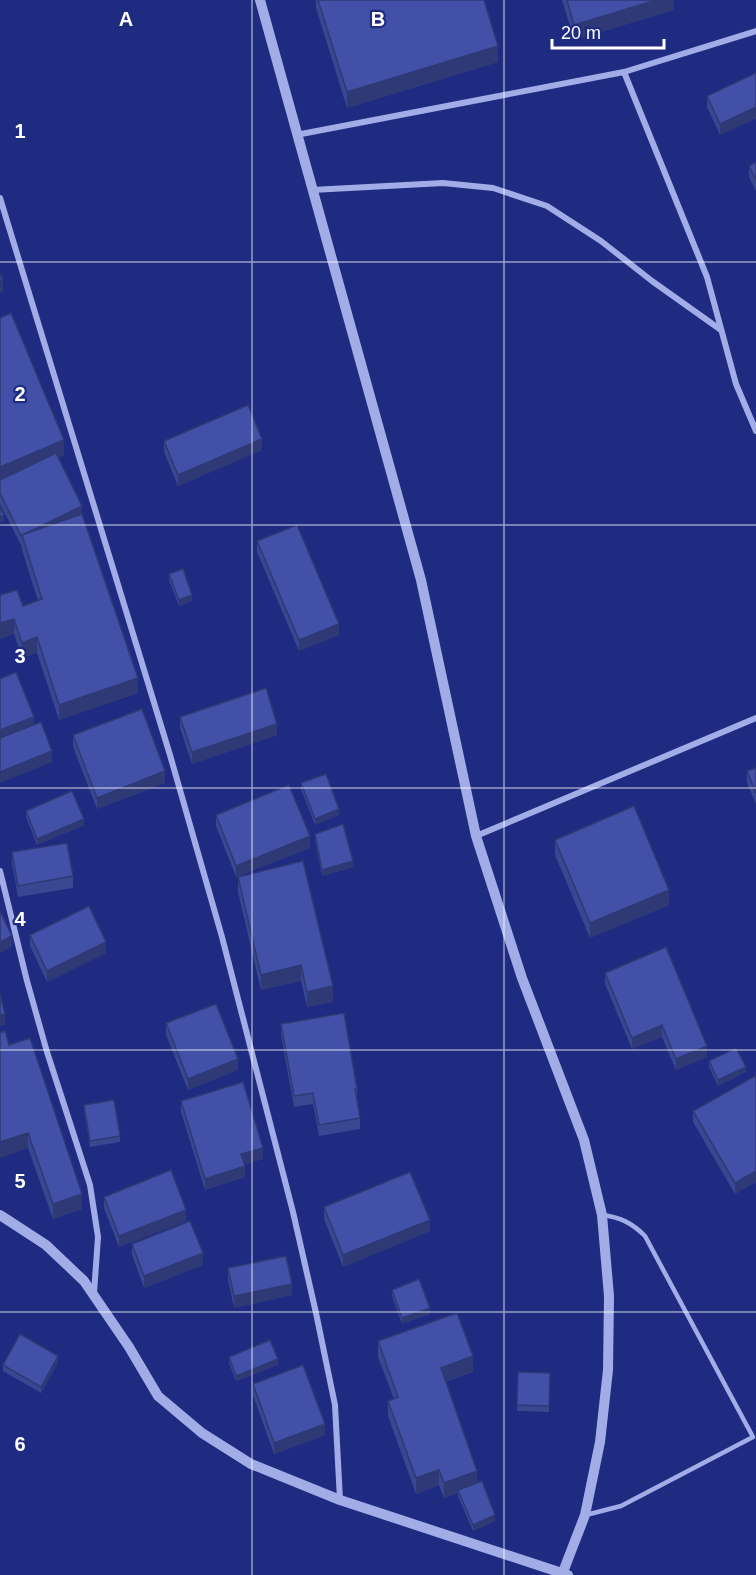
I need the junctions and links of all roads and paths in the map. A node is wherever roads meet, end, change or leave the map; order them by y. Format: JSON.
{"nodes":[{"id":1,"x":260,"y":0,"type":"edge"},
{"id":2,"x":756,"y":31,"type":"edge"},
{"id":3,"x":624,"y":72,"type":"junction"},
{"id":4,"x":296,"y":135,"type":"junction"},
{"id":5,"x":311,"y":190,"type":"junction"},
{"id":6,"x":0,"y":198,"type":"edge"},
{"id":7,"x":721,"y":330,"type":"junction"},
{"id":8,"x":756,"y":431,"type":"edge"},
{"id":9,"x":756,"y":718,"type":"edge"},
{"id":10,"x":476,"y":836,"type":"junction"},
{"id":11,"x":0,"y":871,"type":"edge"},
{"id":12,"x":0,"y":1215,"type":"edge"},
{"id":13,"x":602,"y":1215,"type":"junction"},
{"id":14,"x":94,"y":1296,"type":"junction"},
{"id":15,"x":340,"y":1500,"type":"junction"},
{"id":16,"x":585,"y":1515,"type":"junction"},
{"id":17,"x":566,"y":1574,"type":"edge"}],
"edges":[{"from":1,"to":4,"type":"street"},
{"from":2,"to":3,"type":"street"},
{"from":3,"to":4,"type":"street"},
{"from":3,"to":7,"type":"street"},
{"from":4,"to":5,"type":"street"},
{"from":5,"to":7,"type":"street"},
{"from":5,"to":10,"type":"street"},
{"from":6,"to":15,"type":"street"},
{"from":7,"to":8,"type":"street"},
{"from":9,"to":10,"type":"street"},
{"from":10,"to":13,"type":"street"},
{"from":11,"to":14,"type":"street"},
{"from":12,"to":14,"type":"street"},
{"from":13,"to":16,"type":"street"},
{"from":13,"to":16,"type":"lane"},
{"from":14,"to":15,"type":"street"},
{"from":15,"to":17,"type":"street"},
{"from":16,"to":17,"type":"street"}]}
